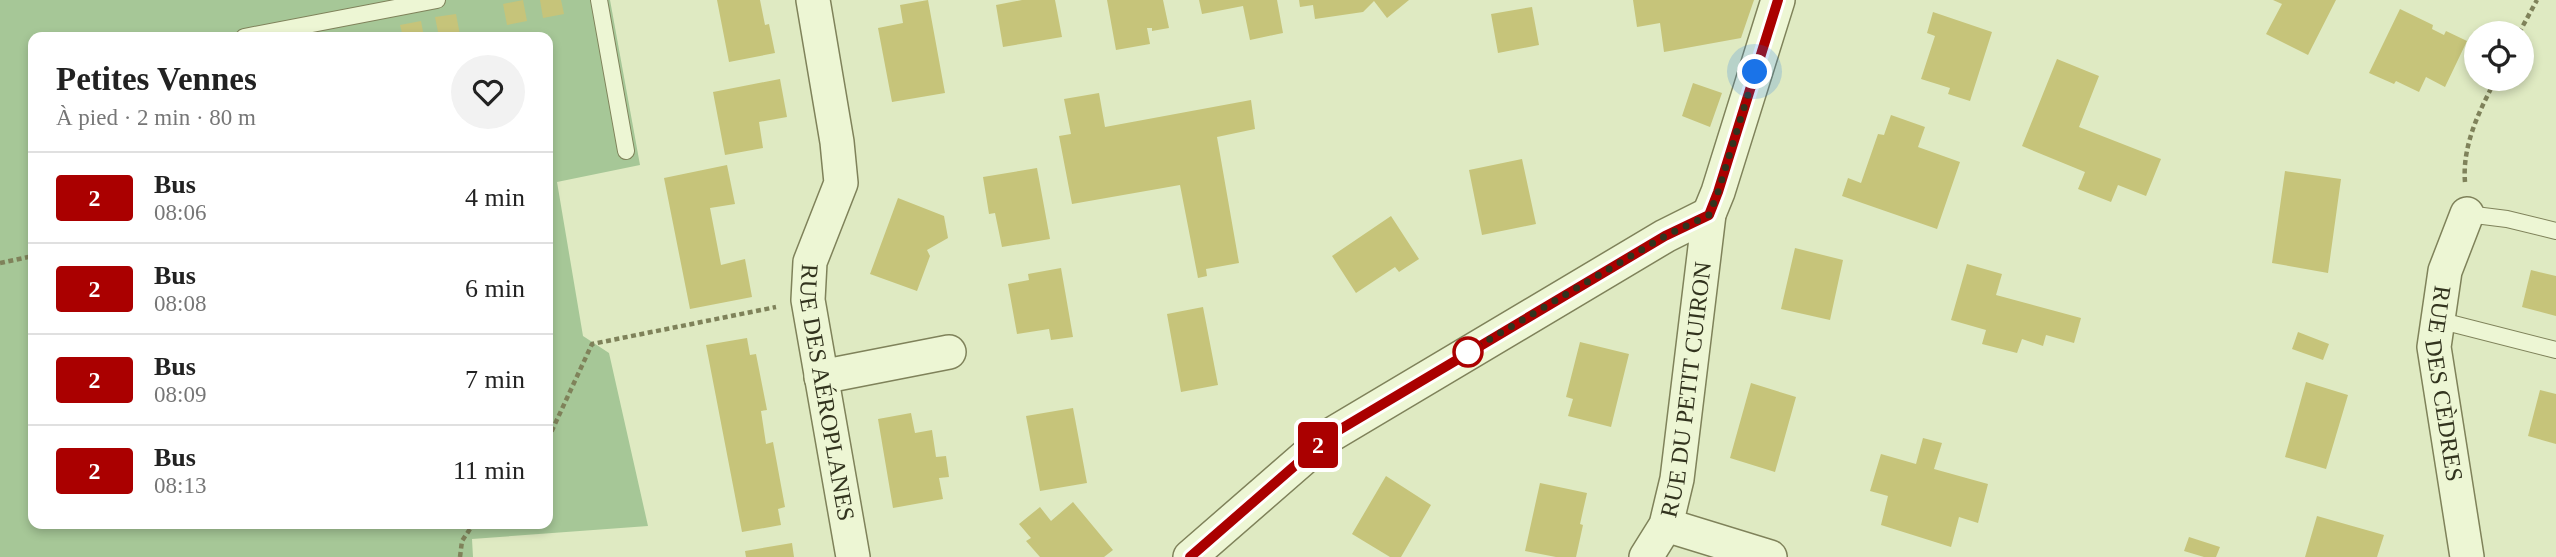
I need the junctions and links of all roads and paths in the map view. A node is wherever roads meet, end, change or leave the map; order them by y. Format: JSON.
{"nodes":[{"id":1,"x":436,"y":0,"type":"edge"},
{"id":2,"x":599,"y":0,"type":"edge"},
{"id":3,"x":813,"y":0,"type":"edge"},
{"id":4,"x":835,"y":0,"type":"edge"},
{"id":5,"x":1778,"y":0,"type":"edge"},
{"id":6,"x":2537,"y":0,"type":"edge"},
{"id":7,"x":2526,"y":21,"type":"edge"},
{"id":8,"x":270,"y":32,"type":"edge"},
{"id":9,"x":824,"y":66,"type":"junction"},
{"id":10,"x":2490,"y":91,"type":"edge"},
{"id":11,"x":626,"y":150,"type":"dead end"},
{"id":12,"x":2467,"y":214,"type":"junction"},
{"id":13,"x":1709,"y":215,"type":"junction"},
{"id":14,"x":2556,"y":231,"type":"edge"},
{"id":15,"x":28,"y":257,"type":"edge"},
{"id":16,"x":0,"y":262,"type":"edge"},
{"id":17,"x":808,"y":300,"type":"junction"},
{"id":18,"x":2438,"y":320,"type":"junction"},
{"id":19,"x":2556,"y":350,"type":"edge"},
{"id":20,"x":949,"y":352,"type":"dead end"},
{"id":21,"x":821,"y":377,"type":"junction"},
{"id":22,"x":553,"y":428,"type":"edge"},
{"id":23,"x":1666,"y":525,"type":"junction"},
{"id":24,"x":470,"y":529,"type":"edge"},
{"id":25,"x":460,"y":557,"type":"edge"},
{"id":26,"x":853,"y":557,"type":"edge"},
{"id":27,"x":1190,"y":557,"type":"edge"},
{"id":28,"x":1646,"y":557,"type":"edge"},
{"id":29,"x":1770,"y":557,"type":"edge"},
{"id":30,"x":2468,"y":557,"type":"edge"}],
"edges":[{"from":1,"to":8,"type":"lane"},
{"from":2,"to":11,"type":"lane"},
{"from":3,"to":9,"type":"street","name":"RUE DES AÉROPLANES"},
{"from":4,"to":9,"type":"street","name":"RUE DES AÉROPLANES"},
{"from":5,"to":13,"type":"street","name":"RUE DU PETIT CUIRON"},
{"from":6,"to":7,"type":"path"},
{"from":9,"to":17,"type":"street","name":"RUE DES AÉROPLANES"},
{"from":10,"to":12,"type":"path"},
{"from":12,"to":14,"type":"lane"},
{"from":12,"to":18,"type":"street","name":"RUE DES CÈDRES"},
{"from":13,"to":23,"type":"street","name":"RUE DU PETIT CUIRON"},
{"from":13,"to":27,"type":"street"},
{"from":15,"to":16,"type":"path"},
{"from":17,"to":21,"type":"street","name":"RUE DES AÉROPLANES"},
{"from":17,"to":22,"type":"path"},
{"from":18,"to":19,"type":"lane"},
{"from":18,"to":30,"type":"street","name":"RUE DES CÈDRES"},
{"from":20,"to":21,"type":"street"},
{"from":21,"to":26,"type":"street","name":"RUE DES AÉROPLANES"},
{"from":23,"to":28,"type":"street","name":"RUE DU PETIT CUIRON"},
{"from":23,"to":29,"type":"street"},
{"from":24,"to":25,"type":"path"}]}
